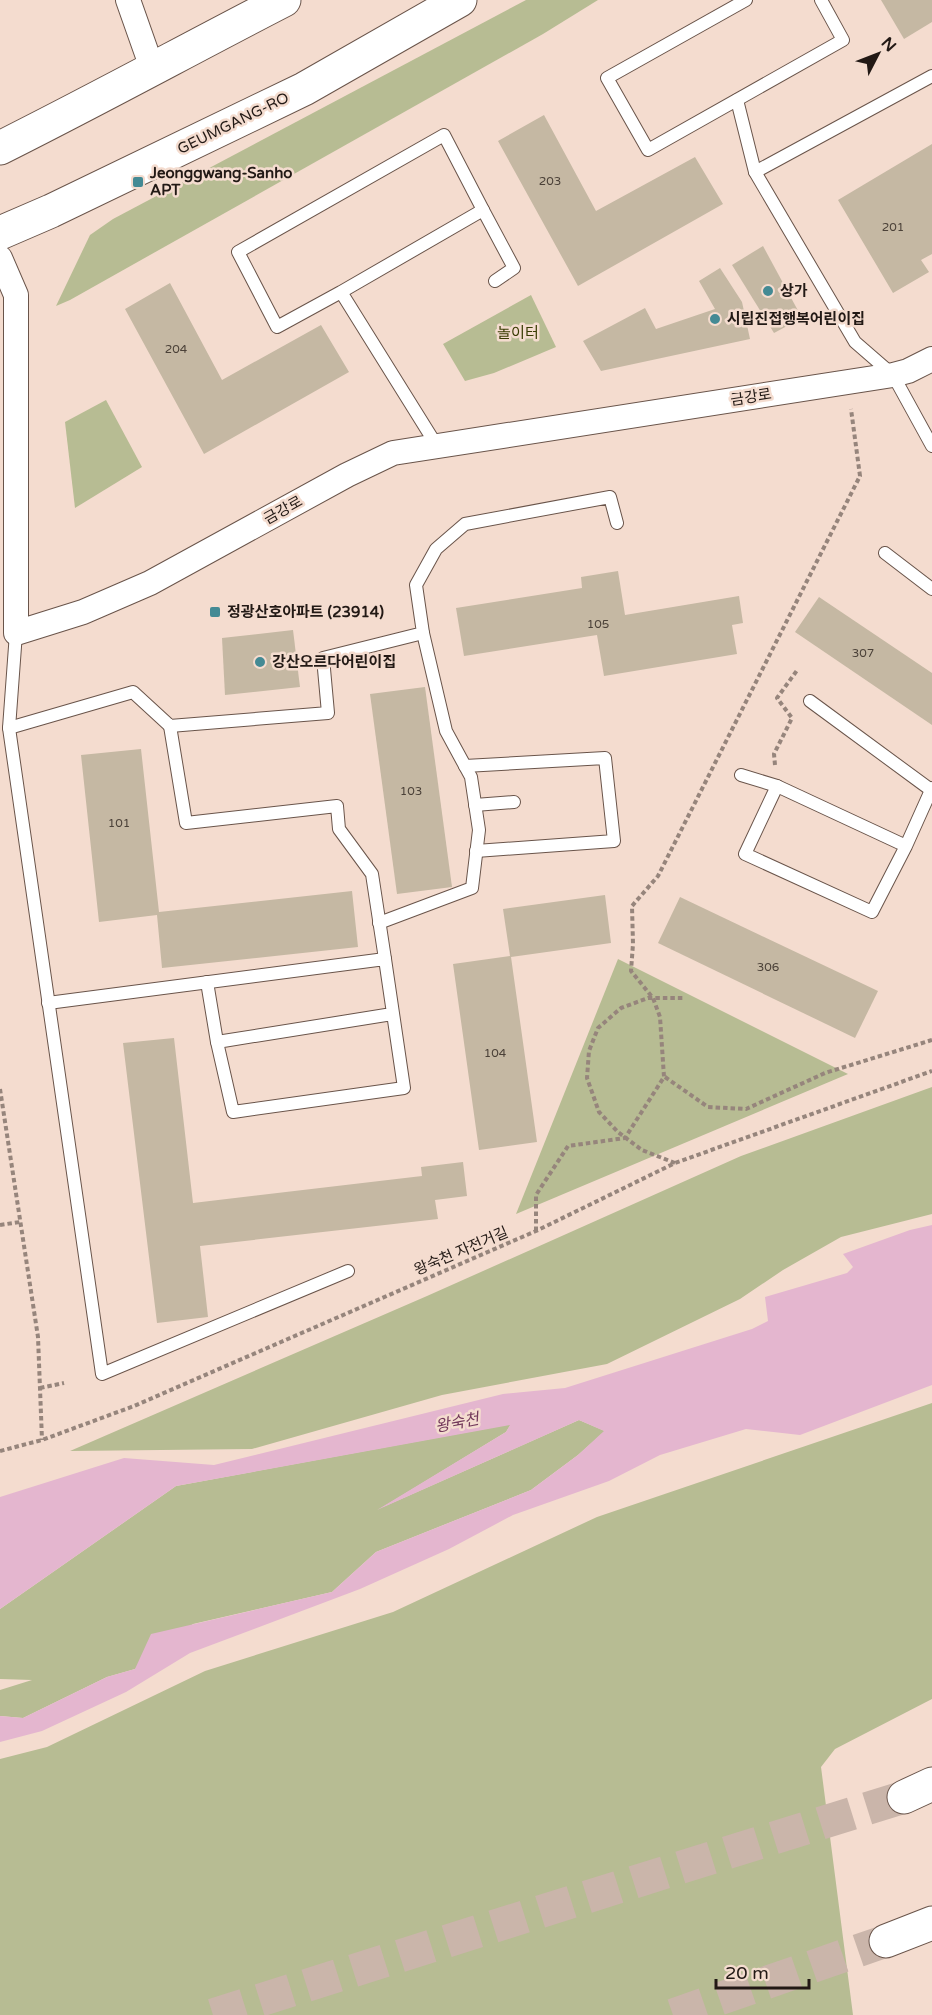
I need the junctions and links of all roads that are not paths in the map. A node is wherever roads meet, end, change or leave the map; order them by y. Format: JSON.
{"nodes":[{"id":1,"x":128,"y":0,"type":"edge"},
{"id":2,"x":284,"y":0,"type":"edge"},
{"id":3,"x":460,"y":0,"type":"edge"},
{"id":4,"x":746,"y":0,"type":"edge"},
{"id":5,"x":821,"y":0,"type":"edge"},
{"id":6,"x":152,"y":68,"type":"junction"},
{"id":7,"x":932,"y":76,"type":"edge"},
{"id":8,"x":737,"y":100,"type":"junction"},
{"id":9,"x":0,"y":148,"type":"edge"},
{"id":10,"x":755,"y":172,"type":"junction"},
{"id":11,"x":483,"y":210,"type":"junction"},
{"id":12,"x":0,"y":233,"type":"edge"},
{"id":13,"x":0,"y":258,"type":"edge"},
{"id":14,"x":495,"y":281,"type":"dead end"},
{"id":15,"x":341,"y":292,"type":"junction"},
{"id":16,"x":932,"y":359,"type":"edge"},
{"id":17,"x":893,"y":375,"type":"junction"},
{"id":18,"x":437,"y":446,"type":"junction"},
{"id":19,"x":932,"y":446,"type":"edge"},
{"id":20,"x":618,"y":522,"type":"dead end"},
{"id":21,"x":885,"y":553,"type":"dead end"},
{"id":22,"x":932,"y":590,"type":"edge"},
{"id":23,"x":423,"y":633,"type":"junction"},
{"id":24,"x":8,"y":637,"type":"edge"},
{"id":25,"x":810,"y":701,"type":"dead end"},
{"id":26,"x":170,"y":726,"type":"junction"},
{"id":27,"x":9,"y":728,"type":"junction"},
{"id":28,"x":465,"y":766,"type":"junction"},
{"id":29,"x":741,"y":775,"type":"dead end"},
{"id":30,"x":777,"y":786,"type":"junction"},
{"id":31,"x":932,"y":789,"type":"edge"},
{"id":32,"x":514,"y":802,"type":"dead end"},
{"id":33,"x":475,"y":805,"type":"junction"},
{"id":34,"x":906,"y":846,"type":"junction"},
{"id":35,"x":476,"y":851,"type":"junction"},
{"id":36,"x":379,"y":923,"type":"junction"},
{"id":37,"x":385,"y":959,"type":"junction"},
{"id":38,"x":207,"y":982,"type":"junction"},
{"id":39,"x":48,"y":1003,"type":"junction"},
{"id":40,"x":392,"y":1014,"type":"junction"},
{"id":41,"x":217,"y":1042,"type":"junction"},
{"id":42,"x":348,"y":1271,"type":"dead end"},
{"id":43,"x":932,"y":1923,"type":"edge"},
{"id":44,"x":886,"y":1941,"type":"tunnel mouth"}],
"edges":[{"from":1,"to":6,"type":"street"},
{"from":2,"to":6,"type":"main road"},
{"from":3,"to":12,"type":"main road","name":"GEUMGANG-RO"},
{"from":4,"to":8,"type":"lane"},
{"from":5,"to":8,"type":"lane"},
{"from":6,"to":9,"type":"main road"},
{"from":7,"to":10,"type":"lane"},
{"from":8,"to":10,"type":"lane"},
{"from":10,"to":17,"type":"lane"},
{"from":11,"to":14,"type":"lane"},
{"from":11,"to":15,"type":"lane"},
{"from":11,"to":15,"type":"lane"},
{"from":13,"to":24,"type":"street"},
{"from":15,"to":18,"type":"lane"},
{"from":16,"to":17,"type":"street","name":"금강로"},
{"from":17,"to":18,"type":"street","name":"금강로"},
{"from":17,"to":19,"type":"lane"},
{"from":18,"to":24,"type":"street","name":"금강로"},
{"from":20,"to":23,"type":"lane"},
{"from":21,"to":22,"type":"lane"},
{"from":23,"to":26,"type":"lane"},
{"from":23,"to":28,"type":"lane"},
{"from":24,"to":27,"type":"lane"},
{"from":25,"to":31,"type":"lane"},
{"from":26,"to":27,"type":"lane"},
{"from":26,"to":36,"type":"lane"},
{"from":27,"to":39,"type":"lane"},
{"from":28,"to":33,"type":"lane"},
{"from":28,"to":35,"type":"lane"},
{"from":29,"to":30,"type":"lane"},
{"from":30,"to":34,"type":"lane"},
{"from":30,"to":34,"type":"lane"},
{"from":31,"to":34,"type":"lane"},
{"from":32,"to":33,"type":"lane"},
{"from":33,"to":35,"type":"lane"},
{"from":35,"to":36,"type":"lane"},
{"from":36,"to":37,"type":"lane"},
{"from":37,"to":38,"type":"lane"},
{"from":37,"to":40,"type":"lane"},
{"from":38,"to":39,"type":"lane"},
{"from":38,"to":41,"type":"lane"},
{"from":39,"to":42,"type":"lane"},
{"from":40,"to":41,"type":"lane"},
{"from":40,"to":41,"type":"lane"},
{"from":43,"to":44,"type":"main road"}]}
